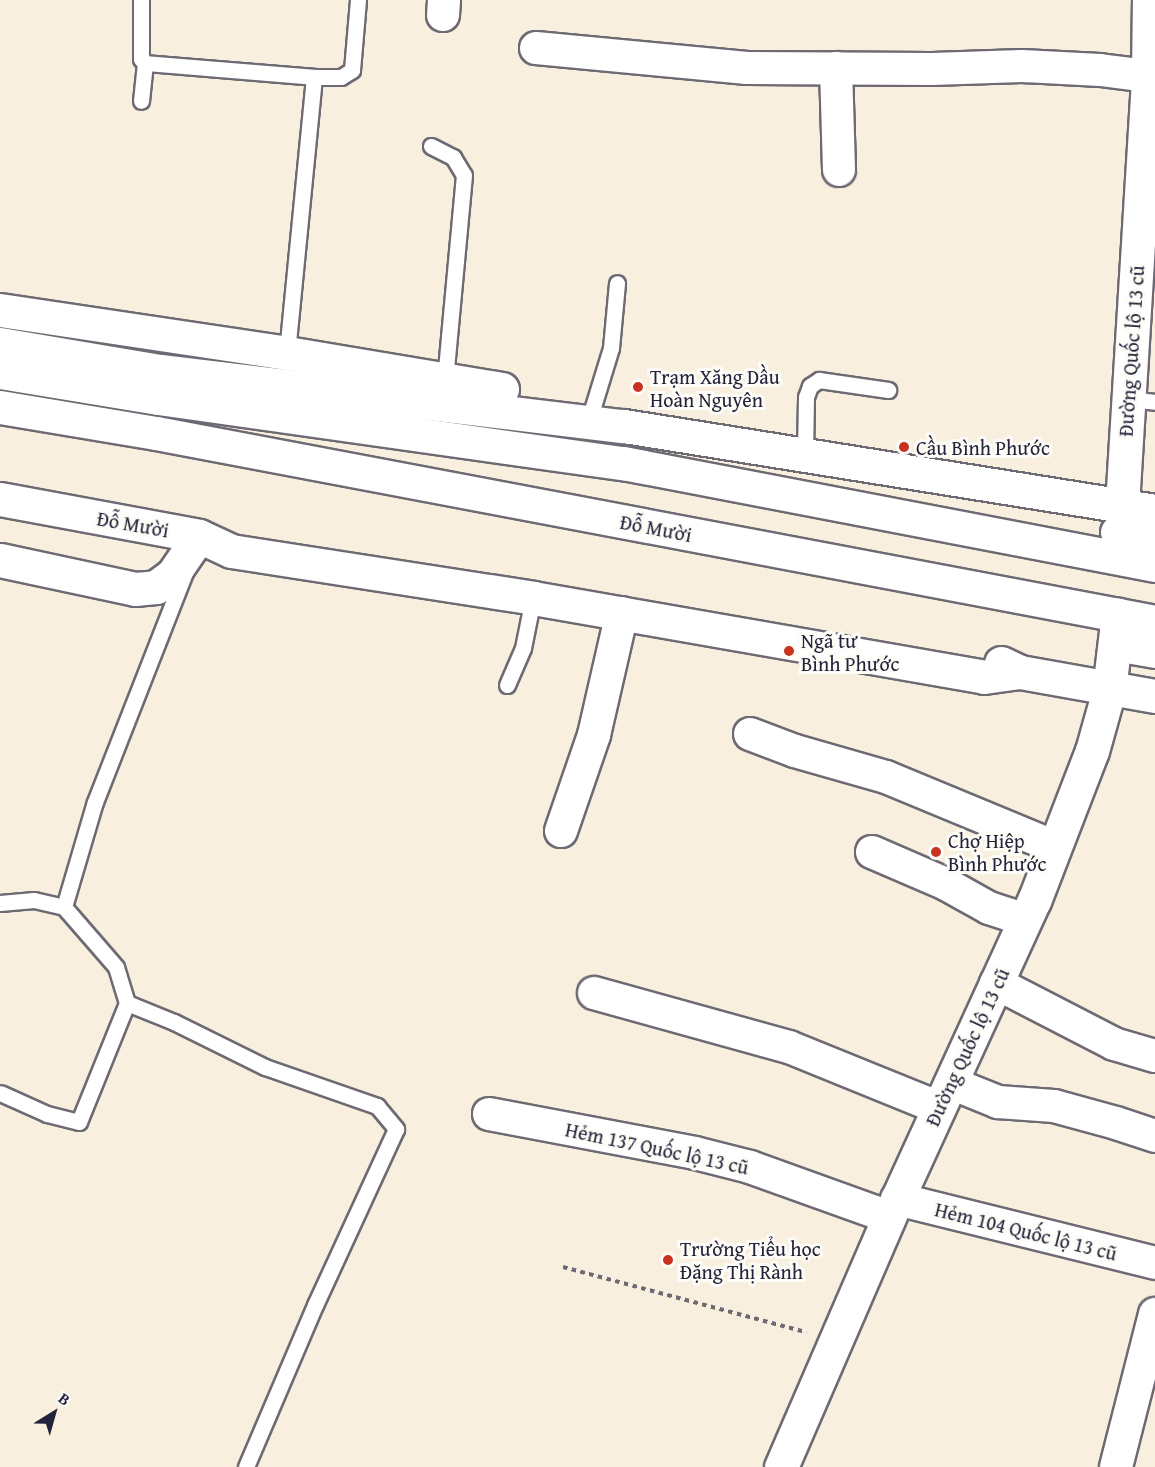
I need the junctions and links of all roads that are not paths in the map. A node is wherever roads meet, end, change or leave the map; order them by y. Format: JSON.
{"nodes":[{"id":1,"x":141,"y":0,"type":"edge"},
{"id":2,"x":358,"y":0,"type":"edge"},
{"id":3,"x":1149,"y":0,"type":"edge"},
{"id":4,"x":536,"y":48,"type":"dead end"},
{"id":5,"x":145,"y":63,"type":"junction"},
{"id":6,"x":836,"y":68,"type":"junction"},
{"id":7,"x":314,"y":77,"type":"junction"},
{"id":8,"x":1152,"y":77,"type":"edge"},
{"id":9,"x":141,"y":101,"type":"dead end"},
{"id":10,"x":431,"y":146,"type":"dead end"},
{"id":11,"x":839,"y":170,"type":"dead end"},
{"id":12,"x":617,"y":283,"type":"dead end"},
{"id":13,"x":1145,"y":284,"type":"edge"},
{"id":14,"x":0,"y":310,"type":"edge"},
{"id":15,"x":0,"y":344,"type":"edge"},
{"id":16,"x":287,"y":353,"type":"junction"},
{"id":17,"x":0,"y":372,"type":"edge"},
{"id":18,"x":445,"y":381,"type":"junction"},
{"id":19,"x":159,"y":385,"type":"junction"},
{"id":20,"x":888,"y":390,"type":"dead end"},
{"id":21,"x":1142,"y":400,"type":"edge"},
{"id":22,"x":0,"y":407,"type":"edge"},
{"id":23,"x":592,"y":410,"type":"junction"},
{"id":24,"x":624,"y":426,"type":"junction"},
{"id":25,"x":710,"y":439,"type":"junction"},
{"id":26,"x":805,"y":454,"type":"junction"},
{"id":27,"x":623,"y":463,"type":"junction"},
{"id":28,"x":0,"y":499,"type":"edge"},
{"id":29,"x":1155,"y":511,"type":"edge"},
{"id":30,"x":1117,"y":532,"type":"junction"},
{"id":31,"x":199,"y":536,"type":"junction"},
{"id":32,"x":1155,"y":539,"type":"edge"},
{"id":33,"x":0,"y":561,"type":"edge"},
{"id":34,"x":1155,"y":565,"type":"edge"},
{"id":35,"x":533,"y":598,"type":"junction"},
{"id":36,"x":622,"y":613,"type":"junction"},
{"id":37,"x":1155,"y":622,"type":"edge"},
{"id":38,"x":1116,"y":629,"type":"junction"},
{"id":39,"x":1155,"y":651,"type":"edge"},
{"id":40,"x":1020,"y":672,"type":"junction"},
{"id":41,"x":507,"y":685,"type":"dead end"},
{"id":42,"x":1109,"y":690,"type":"junction"},
{"id":43,"x":1155,"y":696,"type":"edge"},
{"id":44,"x":750,"y":735,"type":"dead end"},
{"id":45,"x":561,"y":831,"type":"dead end"},
{"id":46,"x":1055,"y":847,"type":"junction"},
{"id":47,"x":872,"y":852,"type":"dead end"},
{"id":48,"x":0,"y":903,"type":"edge"},
{"id":49,"x":64,"y":907,"type":"junction"},
{"id":50,"x":1025,"y":920,"type":"junction"},
{"id":51,"x":996,"y":983,"type":"junction"},
{"id":52,"x":594,"y":993,"type":"dead end"},
{"id":53,"x":127,"y":1003,"type":"junction"},
{"id":54,"x":1155,"y":1056,"type":"edge"},
{"id":55,"x":0,"y":1093,"type":"edge"},
{"id":56,"x":945,"y":1095,"type":"junction"},
{"id":57,"x":489,"y":1114,"type":"dead end"},
{"id":58,"x":1155,"y":1136,"type":"edge"},
{"id":59,"x":893,"y":1208,"type":"junction"},
{"id":60,"x":1155,"y":1263,"type":"edge"},
{"id":61,"x":1155,"y":1314,"type":"edge"},
{"id":62,"x":246,"y":1467,"type":"edge"},
{"id":63,"x":781,"y":1467,"type":"edge"},
{"id":64,"x":1116,"y":1467,"type":"edge"}],
"edges":[{"from":1,"to":5,"type":"lane"},
{"from":2,"to":7,"type":"lane"},
{"from":3,"to":8,"type":"main road","name":"Đường Quốc lộ 13 cũ"},
{"from":4,"to":6,"type":"street"},
{"from":5,"to":7,"type":"lane"},
{"from":5,"to":9,"type":"lane"},
{"from":6,"to":8,"type":"street"},
{"from":6,"to":11,"type":"street"},
{"from":7,"to":16,"type":"lane"},
{"from":8,"to":13,"type":"main road","name":"Đường Quốc lộ 13 cũ"},
{"from":10,"to":18,"type":"lane"},
{"from":12,"to":23,"type":"lane"},
{"from":13,"to":21,"type":"main road","name":"Đường Quốc lộ 13 cũ"},
{"from":14,"to":16,"type":"main road"},
{"from":15,"to":19,"type":"main road"},
{"from":16,"to":18,"type":"main road"},
{"from":17,"to":19,"type":"main road"},
{"from":18,"to":23,"type":"main road"},
{"from":19,"to":24,"type":"main road"},
{"from":19,"to":27,"type":"main road"},
{"from":20,"to":26,"type":"lane"},
{"from":21,"to":30,"type":"main road","name":"Đường Quốc lộ 13 cũ"},
{"from":22,"to":38,"type":"main road","name":"Đỗ Mười"},
{"from":23,"to":24,"type":"main road"},
{"from":24,"to":25,"type":"main road"},
{"from":25,"to":26,"type":"main road"},
{"from":25,"to":27,"type":"main road"},
{"from":26,"to":30,"type":"main road"},
{"from":27,"to":30,"type":"main road"},
{"from":28,"to":31,"type":"main road","name":"Đỗ Mười"},
{"from":29,"to":30,"type":"main road"},
{"from":30,"to":32,"type":"main road"},
{"from":30,"to":34,"type":"main road"},
{"from":31,"to":33,"type":"main road"},
{"from":31,"to":35,"type":"main road","name":"Đỗ Mười"},
{"from":31,"to":40,"type":"main road","name":"Đỗ Mười"},
{"from":31,"to":49,"type":"lane"},
{"from":35,"to":36,"type":"main road","name":"Đỗ Mười"},
{"from":35,"to":41,"type":"lane"},
{"from":36,"to":40,"type":"main road","name":"Đỗ Mười"},
{"from":36,"to":45,"type":"street"},
{"from":37,"to":38,"type":"main road","name":"Đỗ Mười"},
{"from":38,"to":39,"type":"main road","name":"Đỗ Mười"},
{"from":38,"to":42,"type":"main road","name":"Đường Quốc lộ 13 cũ"},
{"from":40,"to":42,"type":"main road","name":"Đỗ Mười"},
{"from":42,"to":43,"type":"main road","name":"Đỗ Mười"},
{"from":42,"to":46,"type":"main road","name":"Đường Quốc lộ 13 cũ"},
{"from":44,"to":46,"type":"street"},
{"from":46,"to":50,"type":"main road","name":"Đường Quốc lộ 13 cũ"},
{"from":47,"to":50,"type":"street"},
{"from":48,"to":49,"type":"lane"},
{"from":49,"to":53,"type":"lane"},
{"from":50,"to":51,"type":"main road","name":"Đường Quốc lộ 13 cũ"},
{"from":51,"to":54,"type":"street"},
{"from":51,"to":56,"type":"main road","name":"Đường Quốc lộ 13 cũ"},
{"from":52,"to":56,"type":"street"},
{"from":53,"to":55,"type":"lane"},
{"from":53,"to":62,"type":"lane"},
{"from":56,"to":58,"type":"street"},
{"from":56,"to":59,"type":"main road","name":"Đường Quốc lộ 13 cũ"},
{"from":57,"to":59,"type":"street","name":"Hẻm 137 Quốc lộ 13 cũ"},
{"from":59,"to":60,"type":"street","name":"Hẻm 104 Quốc lộ 13 cũ"},
{"from":59,"to":63,"type":"main road","name":"Đường Quốc lộ 13 cũ"},
{"from":61,"to":64,"type":"street"}]}
